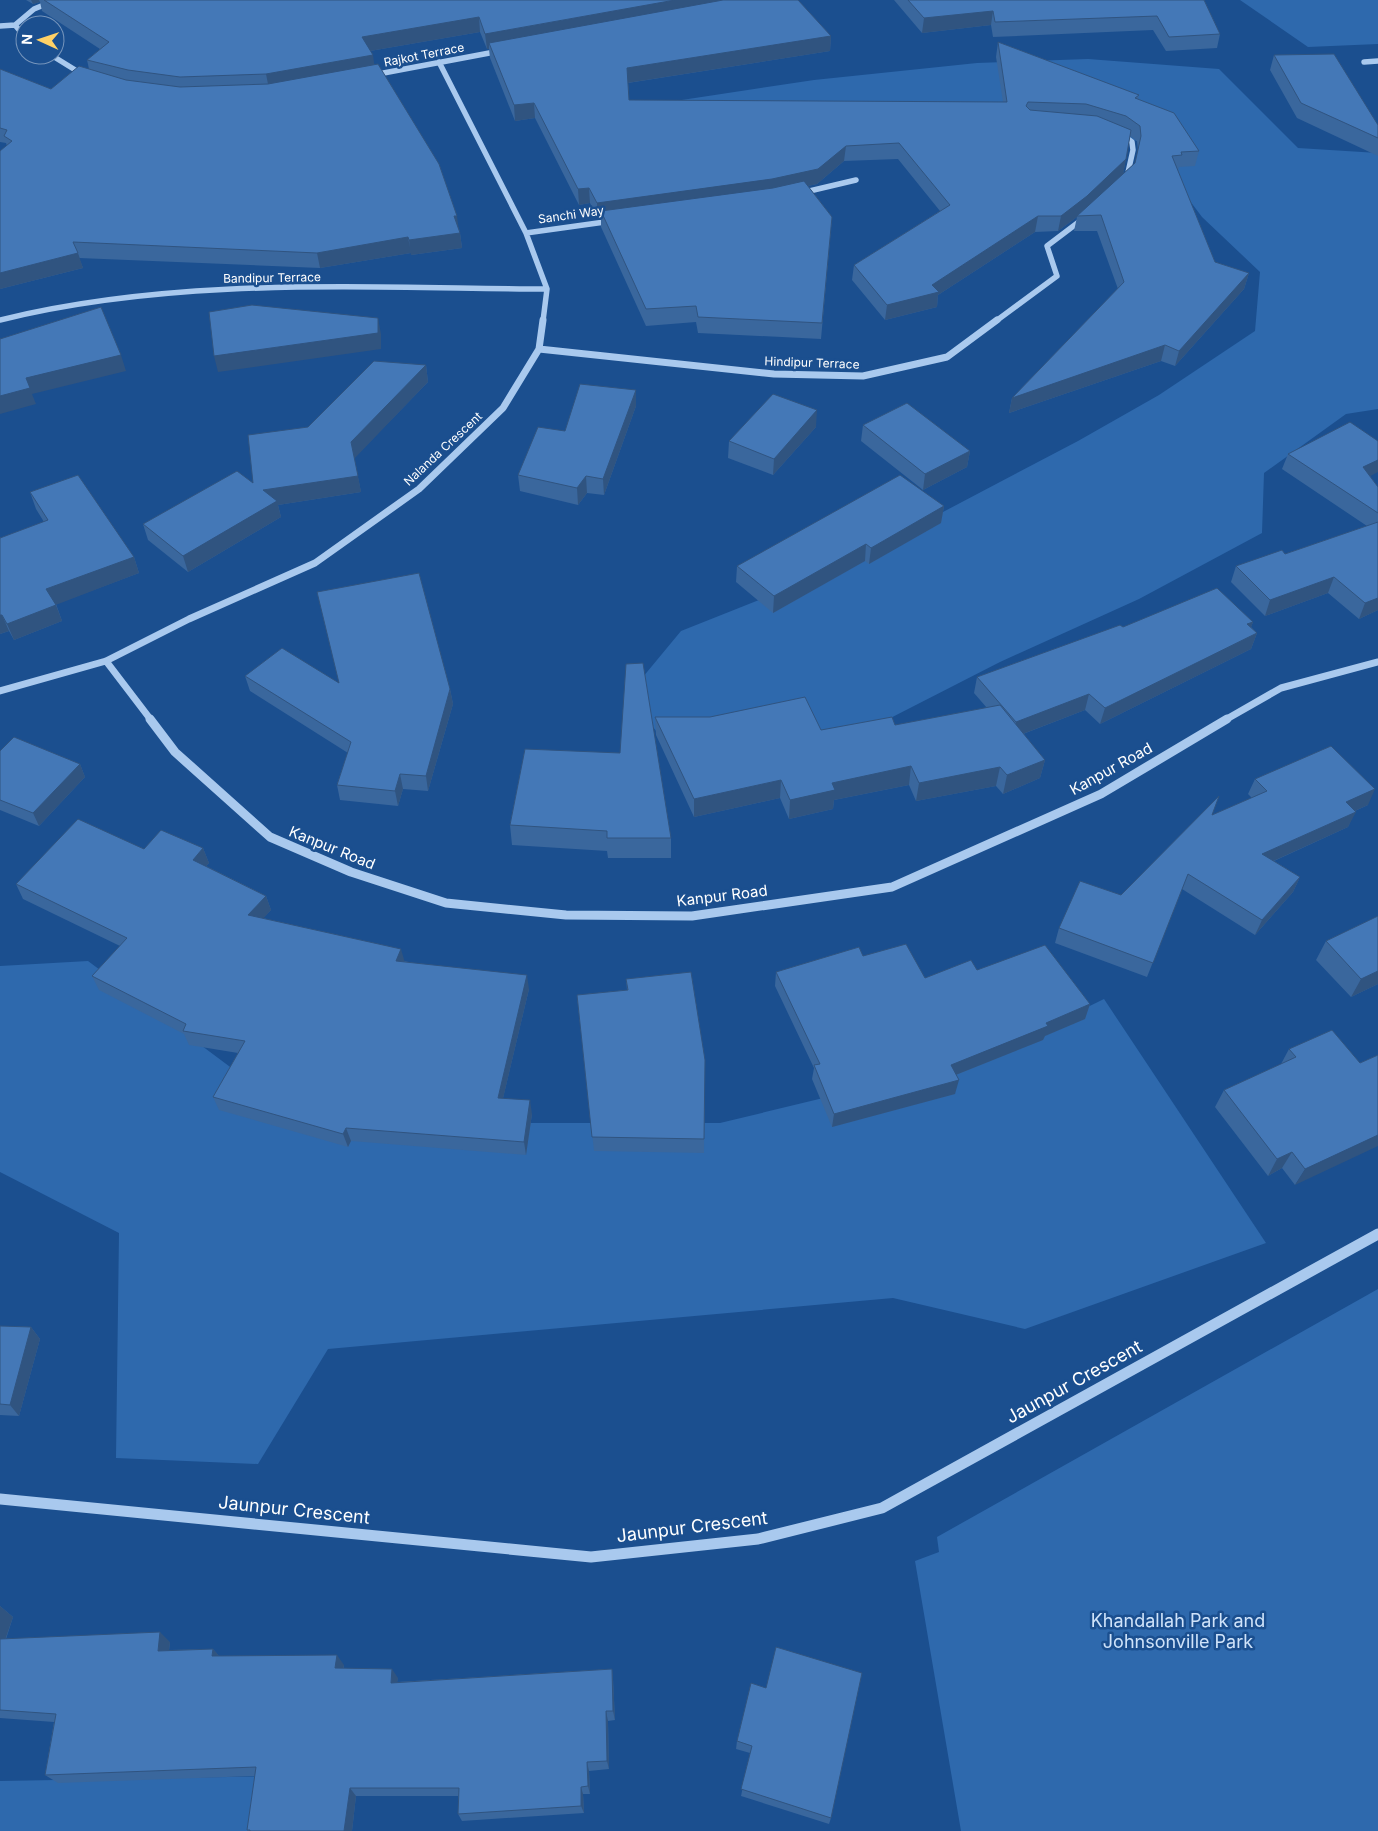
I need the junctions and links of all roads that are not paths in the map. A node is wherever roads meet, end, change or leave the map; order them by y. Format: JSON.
{"nodes":[{"id":1,"x":56,"y":0,"type":"edge"},
{"id":2,"x":14,"y":25,"type":"joint"},
{"id":3,"x":0,"y":26,"type":"edge"},
{"id":4,"x":506,"y":50,"type":"edge"},
{"id":5,"x":1378,"y":61,"type":"edge"},
{"id":6,"x":439,"y":62,"type":"junction"},
{"id":7,"x":1364,"y":62,"type":"dead end"},
{"id":8,"x":65,"y":64,"type":"edge"},
{"id":9,"x":368,"y":76,"type":"edge"},
{"id":10,"x":90,"y":80,"type":"edge"},
{"id":11,"x":1112,"y":131,"type":"edge"},
{"id":12,"x":856,"y":180,"type":"dead end"},
{"id":13,"x":1120,"y":183,"type":"edge"},
{"id":14,"x":790,"y":195,"type":"edge"},
{"id":15,"x":1087,"y":215,"type":"edge"},
{"id":16,"x":617,"y":220,"type":"edge"},
{"id":17,"x":526,"y":233,"type":"junction"},
{"id":18,"x":547,"y":289,"type":"junction"},
{"id":19,"x":0,"y":320,"type":"edge"},
{"id":20,"x":539,"y":349,"type":"junction"},
{"id":21,"x":106,"y":661,"type":"junction"},
{"id":22,"x":1378,"y":662,"type":"edge"},
{"id":23,"x":0,"y":691,"type":"edge"},
{"id":24,"x":1378,"y":1234,"type":"edge"},
{"id":25,"x":0,"y":1499,"type":"edge"}],
"edges":[{"from":1,"to":2,"type":"street"},
{"from":2,"to":3,"type":"street"},
{"from":4,"to":6,"type":"street","name":"Rajkot Terrace"},
{"from":5,"to":7,"type":"street"},
{"from":6,"to":9,"type":"street","name":"Rajkot Terrace"},
{"from":6,"to":17,"type":"street","name":"Nalanda Crescent"},
{"from":8,"to":10,"type":"street"},
{"from":11,"to":13,"type":"street"},
{"from":12,"to":14,"type":"street"},
{"from":15,"to":20,"type":"street","name":"Hindipur Terrace"},
{"from":16,"to":17,"type":"street","name":"Sanchi Way"},
{"from":17,"to":18,"type":"street","name":"Nalanda Crescent"},
{"from":18,"to":19,"type":"street","name":"Bandipur Terrace"},
{"from":18,"to":20,"type":"street","name":"Nalanda Crescent"},
{"from":20,"to":21,"type":"street","name":"Nalanda Crescent"},
{"from":21,"to":22,"type":"street","name":"Kanpur Road"},
{"from":21,"to":23,"type":"street","name":"Nalanda Crescent"},
{"from":24,"to":25,"type":"street","name":"Jaunpur Crescent"}]}
